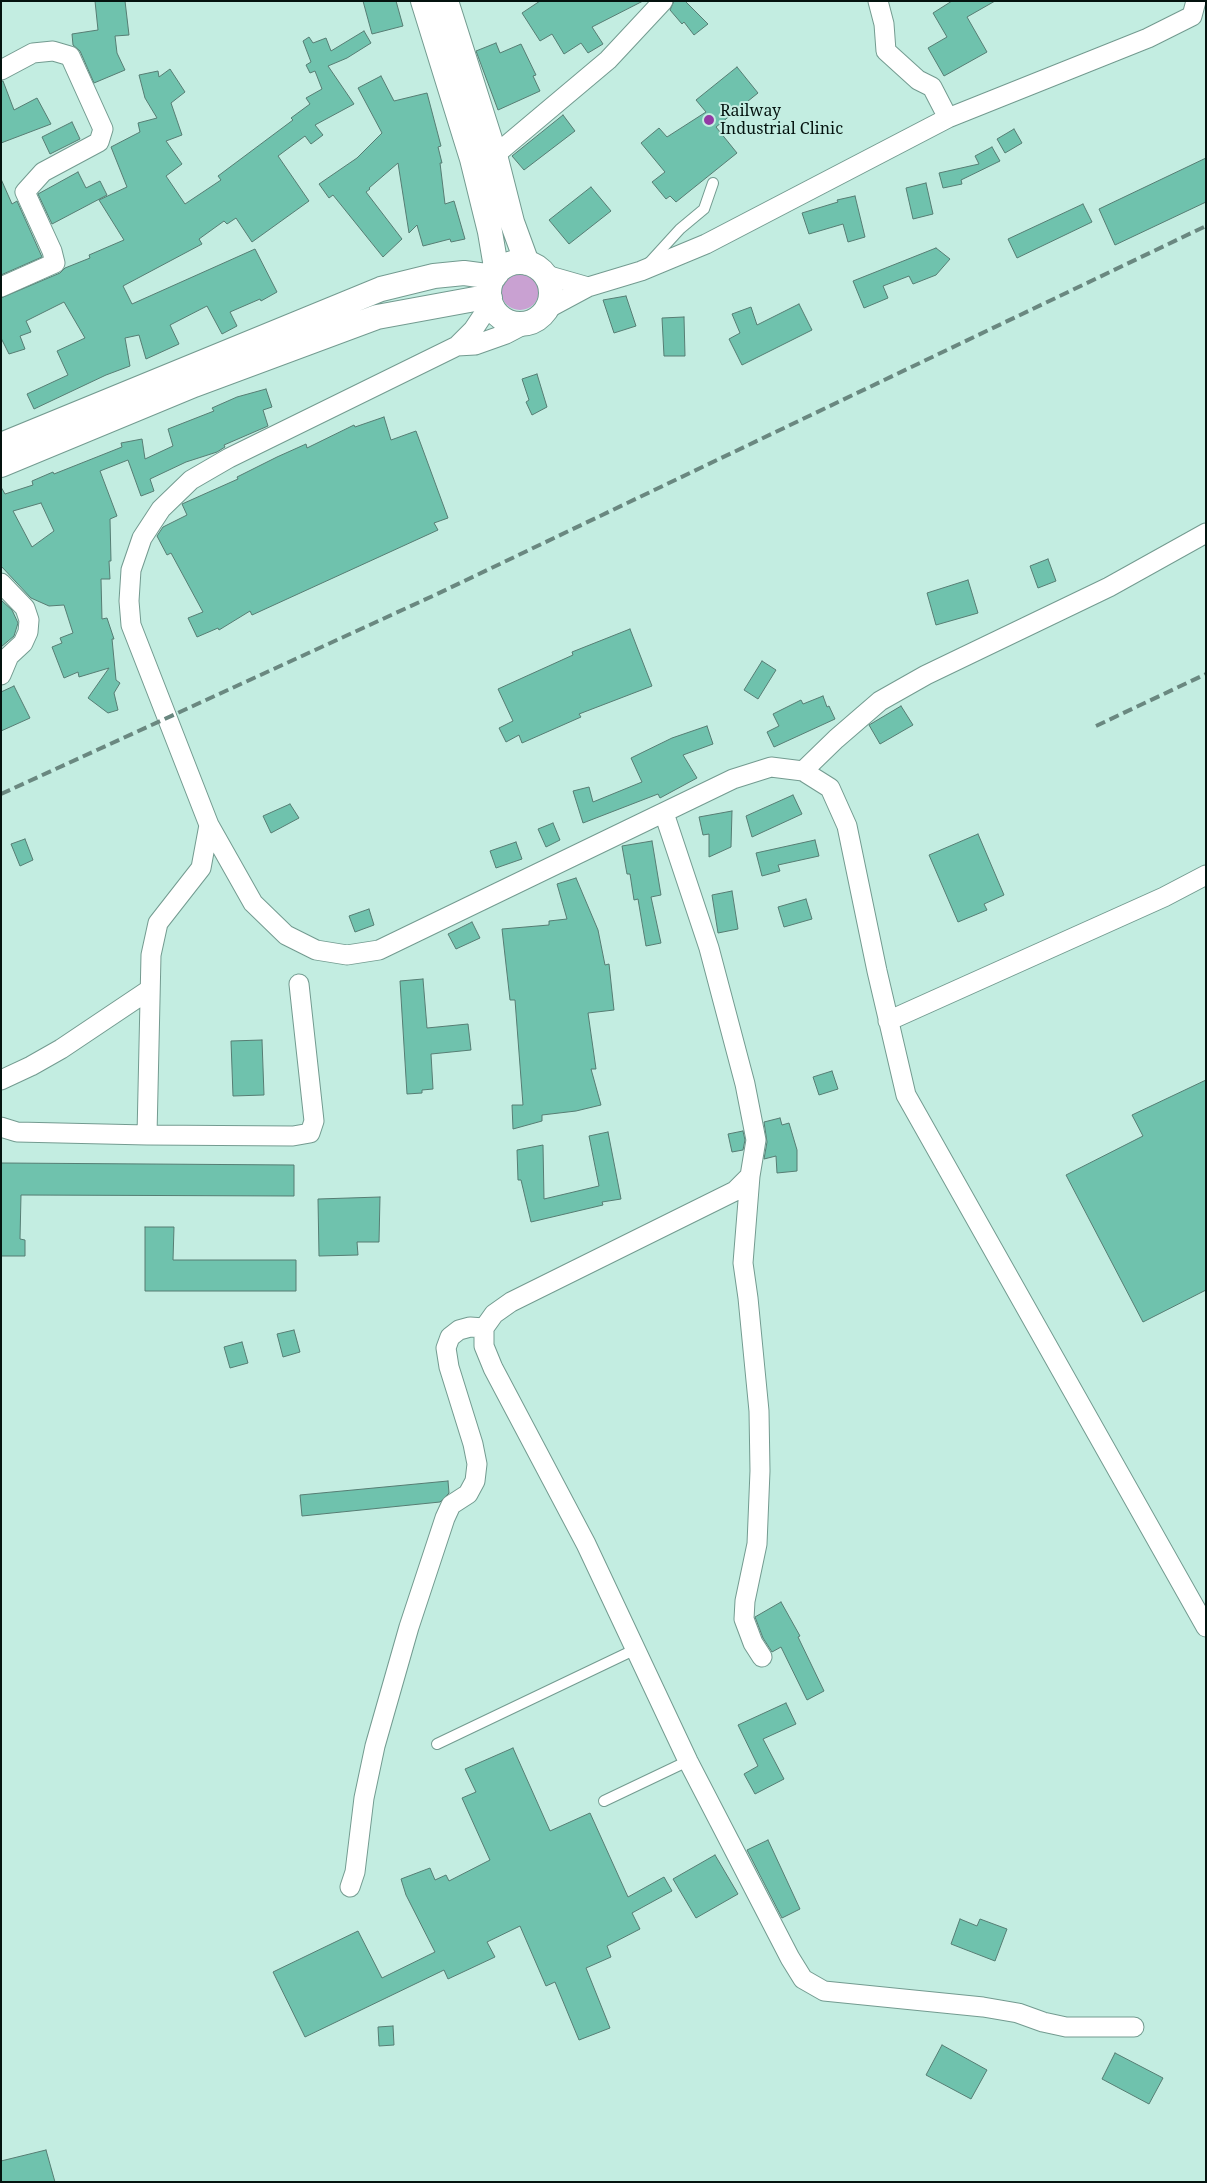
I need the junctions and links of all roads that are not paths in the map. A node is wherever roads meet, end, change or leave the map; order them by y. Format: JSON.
{"nodes":[{"id":1,"x":423,"y":1,"type":"edge"},
{"id":2,"x":446,"y":1,"type":"edge"},
{"id":3,"x":663,"y":1,"type":"edge"},
{"id":4,"x":878,"y":1,"type":"edge"},
{"id":5,"x":1198,"y":9,"type":"edge"},
{"id":6,"x":1,"y":70,"type":"edge"},
{"id":7,"x":948,"y":118,"type":"junction"},
{"id":8,"x":495,"y":155,"type":"junction"},
{"id":9,"x":713,"y":183,"type":"dead end"},
{"id":10,"x":536,"y":269,"type":"junction"},
{"id":11,"x":641,"y":271,"type":"junction"},
{"id":12,"x":1,"y":287,"type":"edge"},
{"id":13,"x":588,"y":287,"type":"junction"},
{"id":14,"x":493,"y":288,"type":"junction"},
{"id":15,"x":547,"y":309,"type":"junction"},
{"id":16,"x":527,"y":323,"type":"junction"},
{"id":17,"x":457,"y":346,"type":"junction"},
{"id":18,"x":1,"y":444,"type":"edge"},
{"id":19,"x":1,"y":465,"type":"edge"},
{"id":20,"x":1206,"y":533,"type":"edge"},
{"id":21,"x":1,"y":583,"type":"edge"},
{"id":22,"x":1,"y":675,"type":"edge"},
{"id":23,"x":803,"y":771,"type":"junction"},
{"id":24,"x":664,"y":813,"type":"junction"},
{"id":25,"x":209,"y":825,"type":"junction"},
{"id":26,"x":1206,"y":875,"type":"edge"},
{"id":27,"x":299,"y":984,"type":"dead end"},
{"id":28,"x":149,"y":990,"type":"junction"},
{"id":29,"x":888,"y":1021,"type":"junction"},
{"id":30,"x":1,"y":1080,"type":"edge"},
{"id":31,"x":1,"y":1127,"type":"edge"},
{"id":32,"x":147,"y":1135,"type":"junction"},
{"id":33,"x":750,"y":1176,"type":"junction"},
{"id":34,"x":484,"y":1328,"type":"junction"},
{"id":35,"x":1206,"y":1627,"type":"edge"},
{"id":36,"x":636,"y":1649,"type":"junction"},
{"id":37,"x":762,"y":1657,"type":"dead end"},
{"id":38,"x":437,"y":1744,"type":"dead end"},
{"id":39,"x":688,"y":1761,"type":"junction"},
{"id":40,"x":604,"y":1802,"type":"dead end"},
{"id":41,"x":350,"y":1887,"type":"dead end"},
{"id":42,"x":1134,"y":2026,"type":"dead end"}],
"edges":[{"from":1,"to":14,"type":"street"},
{"from":2,"to":8,"type":"street"},
{"from":3,"to":8,"type":"street"},
{"from":4,"to":7,"type":"street"},
{"from":5,"to":7,"type":"street"},
{"from":6,"to":12,"type":"street"},
{"from":7,"to":11,"type":"street"},
{"from":8,"to":10,"type":"street"},
{"from":9,"to":11,"type":"lane"},
{"from":10,"to":13,"type":"street"},
{"from":10,"to":14,"type":"street"},
{"from":10,"to":15,"type":"street"},
{"from":11,"to":13,"type":"street"},
{"from":13,"to":15,"type":"street"},
{"from":14,"to":16,"type":"street"},
{"from":14,"to":17,"type":"street"},
{"from":14,"to":18,"type":"street"},
{"from":14,"to":19,"type":"street"},
{"from":15,"to":16,"type":"street"},
{"from":16,"to":17,"type":"street"},
{"from":17,"to":25,"type":"street"},
{"from":20,"to":23,"type":"street"},
{"from":21,"to":22,"type":"street"},
{"from":23,"to":24,"type":"street"},
{"from":23,"to":29,"type":"street"},
{"from":24,"to":25,"type":"street"},
{"from":24,"to":33,"type":"street"},
{"from":25,"to":28,"type":"street"},
{"from":26,"to":29,"type":"street"},
{"from":27,"to":32,"type":"street"},
{"from":28,"to":30,"type":"street"},
{"from":28,"to":32,"type":"street"},
{"from":29,"to":35,"type":"street"},
{"from":31,"to":32,"type":"street"},
{"from":33,"to":34,"type":"street"},
{"from":33,"to":37,"type":"street"},
{"from":34,"to":36,"type":"street"},
{"from":34,"to":41,"type":"street"},
{"from":36,"to":38,"type":"lane"},
{"from":36,"to":39,"type":"street"},
{"from":39,"to":40,"type":"lane"},
{"from":39,"to":42,"type":"street"}]}
